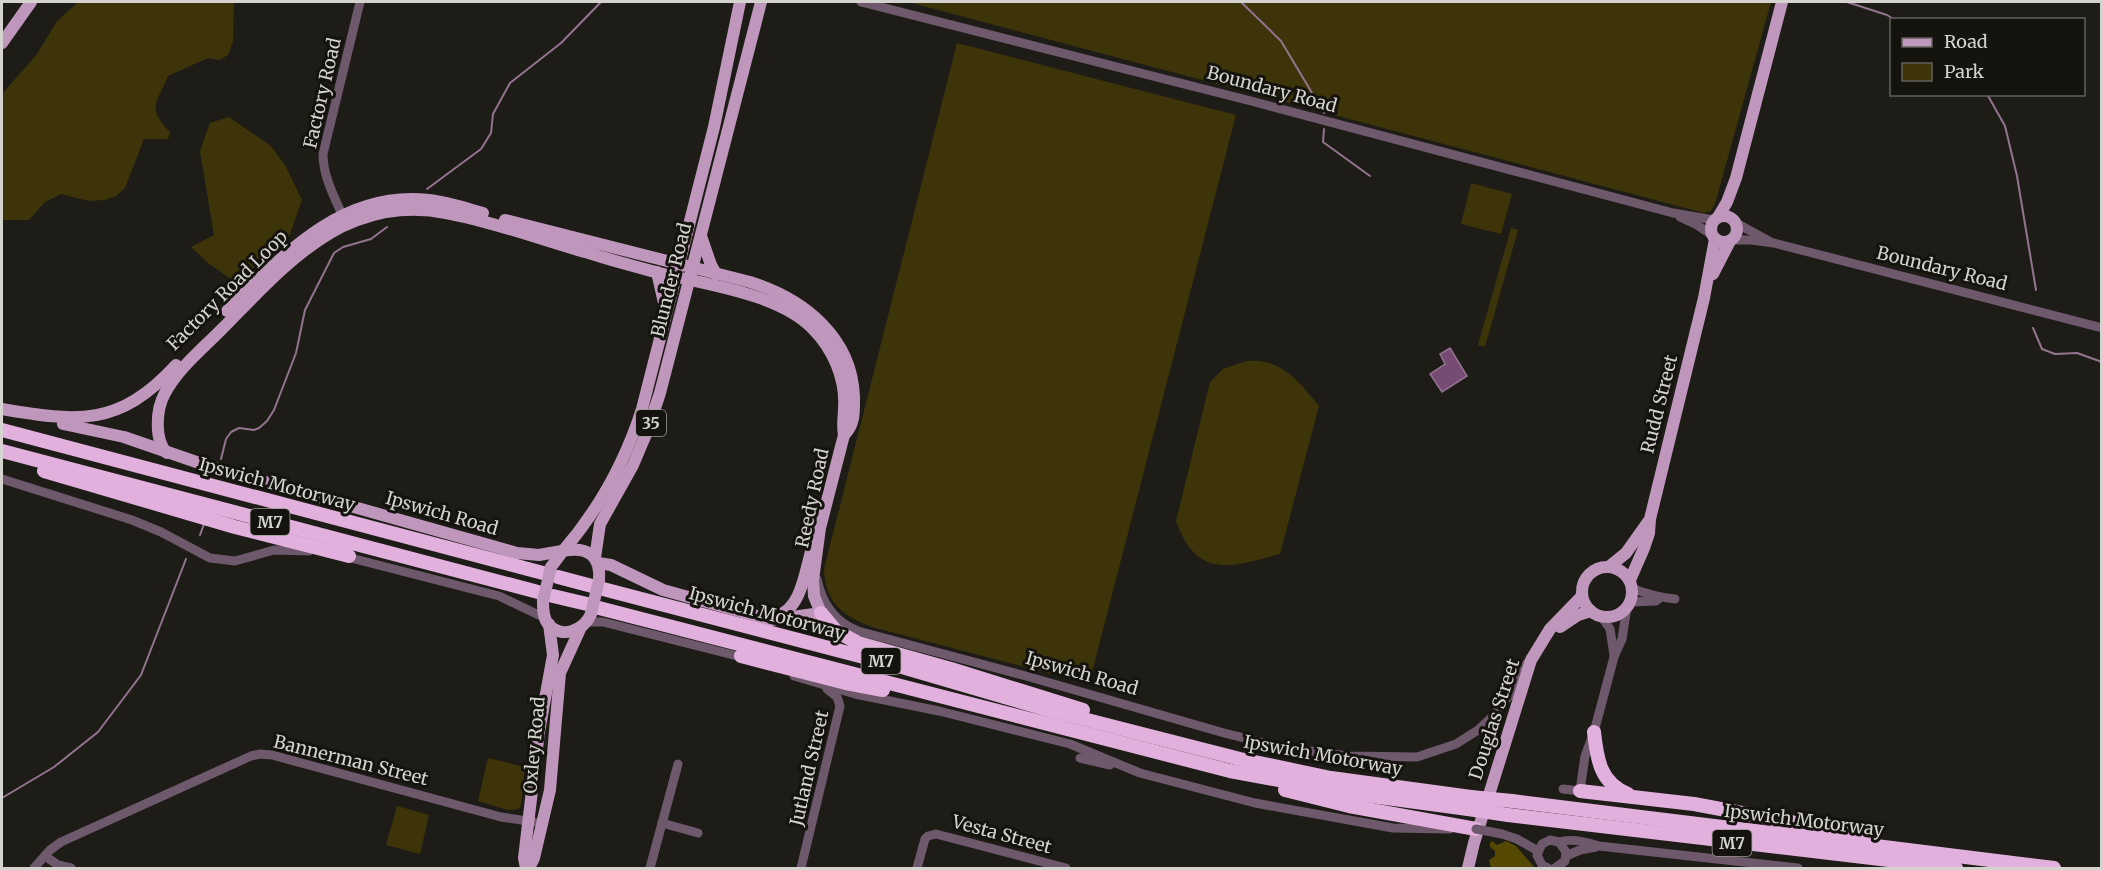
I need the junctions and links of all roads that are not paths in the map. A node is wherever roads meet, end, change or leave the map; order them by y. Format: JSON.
{"nodes":[{"id":1,"x":31,"y":2,"type":"edge"},
{"id":2,"x":360,"y":2,"type":"edge"},
{"id":3,"x":740,"y":2,"type":"edge"},
{"id":4,"x":761,"y":2,"type":"edge"},
{"id":5,"x":861,"y":2,"type":"edge"},
{"id":6,"x":1782,"y":2,"type":"edge"},
{"id":7,"x":2,"y":43,"type":"edge"},
{"id":8,"x":1736,"y":178,"type":"junction"},
{"id":9,"x":1673,"y":213,"type":"junction"},
{"id":10,"x":1716,"y":219,"type":"junction"},
{"id":11,"x":345,"y":220,"type":"junction"},
{"id":12,"x":1735,"y":222,"type":"junction"},
{"id":13,"x":700,"y":234,"type":"junction"},
{"id":14,"x":1714,"y":237,"type":"junction"},
{"id":15,"x":1730,"y":241,"type":"junction"},
{"id":16,"x":1774,"y":243,"type":"junction"},
{"id":17,"x":678,"y":271,"type":"junction"},
{"id":18,"x":657,"y":272,"type":"junction"},
{"id":19,"x":691,"y":274,"type":"junction"},
{"id":20,"x":716,"y":274,"type":"junction"},
{"id":21,"x":1704,"y":298,"type":"junction"},
{"id":22,"x":667,"y":315,"type":"junction"},
{"id":23,"x":2102,"y":328,"type":"edge"},
{"id":24,"x":2,"y":410,"type":"edge"},
{"id":25,"x":2,"y":429,"type":"edge"},
{"id":26,"x":844,"y":435,"type":"junction"},
{"id":27,"x":2,"y":451,"type":"edge"},
{"id":28,"x":168,"y":453,"type":"junction"},
{"id":29,"x":2,"y":459,"type":"edge"},
{"id":30,"x":2,"y":479,"type":"edge"},
{"id":31,"x":1650,"y":519,"type":"junction"},
{"id":32,"x":820,"y":528,"type":"junction"},
{"id":33,"x":563,"y":551,"type":"junction"},
{"id":34,"x":349,"y":556,"type":"junction"},
{"id":35,"x":596,"y":560,"type":"junction"},
{"id":36,"x":1610,"y":566,"type":"junction"},
{"id":37,"x":551,"y":572,"type":"junction"},
{"id":38,"x":1631,"y":584,"type":"junction"},
{"id":39,"x":598,"y":585,"type":"junction"},
{"id":40,"x":544,"y":596,"type":"junction"},
{"id":41,"x":1582,"y":596,"type":"junction"},
{"id":42,"x":1661,"y":597,"type":"junction"},
{"id":43,"x":1675,"y":599,"type":"dead end"},
{"id":44,"x":1629,"y":605,"type":"junction"},
{"id":45,"x":826,"y":613,"type":"junction"},
{"id":46,"x":1596,"y":614,"type":"junction"},
{"id":47,"x":589,"y":615,"type":"junction"},
{"id":48,"x":756,"y":615,"type":"junction"},
{"id":49,"x":547,"y":621,"type":"junction"},
{"id":50,"x":741,"y":657,"type":"junction"},
{"id":51,"x":1614,"y":657,"type":"junction"},
{"id":52,"x":1531,"y":660,"type":"junction"},
{"id":53,"x":818,"y":684,"type":"junction"},
{"id":54,"x":908,"y":688,"type":"junction"},
{"id":55,"x":1594,"y":732,"type":"junction"},
{"id":56,"x":1157,"y":738,"type":"junction"},
{"id":57,"x":1080,"y":758,"type":"dead end"},
{"id":58,"x":678,"y":764,"type":"dead end"},
{"id":59,"x":1147,"y":775,"type":"junction"},
{"id":60,"x":1262,"y":777,"type":"junction"},
{"id":61,"x":1563,"y":789,"type":"dead end"},
{"id":62,"x":1580,"y":791,"type":"junction"},
{"id":63,"x":1637,"y":797,"type":"junction"},
{"id":64,"x":1470,"y":803,"type":"junction"},
{"id":65,"x":1510,"y":808,"type":"junction"},
{"id":66,"x":529,"y":822,"type":"junction"},
{"id":67,"x":543,"y":823,"type":"junction"},
{"id":68,"x":662,"y":823,"type":"junction"},
{"id":69,"x":1467,"y":828,"type":"junction"},
{"id":70,"x":698,"y":833,"type":"dead end"},
{"id":71,"x":1559,"y":842,"type":"junction"},
{"id":72,"x":1599,"y":846,"type":"junction"},
{"id":73,"x":1538,"y":851,"type":"junction"},
{"id":74,"x":1938,"y":855,"type":"junction"},
{"id":75,"x":45,"y":856,"type":"junction"},
{"id":76,"x":1566,"y":856,"type":"junction"},
{"id":77,"x":1544,"y":867,"type":"edge"},
{"id":78,"x":34,"y":868,"type":"edge"},
{"id":79,"x":71,"y":868,"type":"edge"},
{"id":80,"x":527,"y":868,"type":"edge"},
{"id":81,"x":650,"y":868,"type":"edge"},
{"id":82,"x":801,"y":868,"type":"edge"},
{"id":83,"x":917,"y":868,"type":"edge"},
{"id":84,"x":1066,"y":868,"type":"edge"},
{"id":85,"x":1468,"y":868,"type":"edge"},
{"id":86,"x":1473,"y":868,"type":"edge"},
{"id":87,"x":1556,"y":868,"type":"edge"},
{"id":88,"x":1798,"y":868,"type":"edge"},
{"id":89,"x":1956,"y":868,"type":"edge"},
{"id":90,"x":2054,"y":868,"type":"edge"}],
"edges":[{"from":1,"to":7,"type":"main road"},
{"from":2,"to":11,"type":"street","name":"Factory Road"},
{"from":3,"to":17,"type":"main road","name":"Blunder Road","number":"35"},
{"from":4,"to":13,"type":"main road","name":"Blunder Road","number":"35"},
{"from":5,"to":9,"type":"street","name":"Boundary Road"},
{"from":6,"to":8,"type":"main road"},
{"from":8,"to":10,"type":"main road"},
{"from":8,"to":12,"type":"main road"},
{"from":9,"to":10,"type":"street","name":"Boundary Road"},
{"from":9,"to":14,"type":"street","name":"Boundary Road"},
{"from":10,"to":12,"type":"main road"},
{"from":10,"to":14,"type":"main road"},
{"from":11,"to":17,"type":"main road","name":"Factory Road Loop"},
{"from":11,"to":18,"type":"main road","name":"Factory Road Loop"},
{"from":11,"to":24,"type":"main road","name":"Factory Road Loop"},
{"from":11,"to":28,"type":"main road","name":"Factory Road Loop"},
{"from":12,"to":15,"type":"main road"},
{"from":12,"to":16,"type":"street","name":"Boundary Road"},
{"from":13,"to":19,"type":"main road","name":"Blunder Road","number":"35"},
{"from":13,"to":20,"type":"main road"},
{"from":14,"to":15,"type":"main road"},
{"from":14,"to":21,"type":"main road","name":"Rudd Street"},
{"from":15,"to":16,"type":"street","name":"Boundary Road"},
{"from":15,"to":21,"type":"main road","name":"Rudd Street"},
{"from":16,"to":23,"type":"street","name":"Boundary Road"},
{"from":17,"to":18,"type":"main road","name":"Factory Road Loop"},
{"from":17,"to":19,"type":"main road","name":"Factory Road Loop"},
{"from":17,"to":22,"type":"main road","name":"Blunder Road","number":"35"},
{"from":18,"to":22,"type":"main road"},
{"from":19,"to":20,"type":"main road","name":"Reedy Road"},
{"from":19,"to":26,"type":"main road","name":"Reedy Road"},
{"from":19,"to":35,"type":"main road","name":"Blunder Road","number":"35"},
{"from":20,"to":26,"type":"main road","name":"Reedy Road"},
{"from":21,"to":31,"type":"main road","name":"Rudd Street"},
{"from":22,"to":33,"type":"main road","name":"Blunder Road","number":"35"},
{"from":24,"to":28,"type":"main road","name":"Ipswich Road"},
{"from":25,"to":37,"type":"highway","name":"Ipswich Motorway","number":"M7"},
{"from":26,"to":32,"type":"main road","name":"Reedy Road"},
{"from":27,"to":40,"type":"highway","name":"Ipswich Motorway","number":"M7"},
{"from":28,"to":33,"type":"main road","name":"Ipswich Road"},
{"from":29,"to":34,"type":"highway"},
{"from":30,"to":34,"type":"street"},
{"from":31,"to":36,"type":"main road","name":"Rudd Street"},
{"from":31,"to":38,"type":"main road","name":"Rudd Street"},
{"from":32,"to":45,"type":"main road","name":"Reedy Road"},
{"from":32,"to":48,"type":"main road"},
{"from":33,"to":35,"type":"main road","name":"Ipswich Road"},
{"from":33,"to":37,"type":"main road","number":"35"},
{"from":34,"to":49,"type":"street"},
{"from":35,"to":39,"type":"main road","number":"35"},
{"from":35,"to":48,"type":"main road"},
{"from":36,"to":38,"type":"main road"},
{"from":36,"to":41,"type":"main road"},
{"from":37,"to":39,"type":"highway","name":"Ipswich Motorway","number":"M7"},
{"from":37,"to":40,"type":"main road","number":"35","bridge":true},
{"from":38,"to":42,"type":"street"},
{"from":38,"to":44,"type":"main road"},
{"from":39,"to":47,"type":"main road","number":"35","bridge":true},
{"from":39,"to":56,"type":"highway","name":"Ipswich Motorway","number":"M7"},
{"from":40,"to":47,"type":"highway","name":"Ipswich Motorway","number":"M7"},
{"from":40,"to":49,"type":"main road","number":"35"},
{"from":41,"to":46,"type":"main road"},
{"from":41,"to":52,"type":"main road","name":"Douglas Street"},
{"from":42,"to":43,"type":"street"},
{"from":42,"to":44,"type":"street"},
{"from":44,"to":46,"type":"main road"},
{"from":44,"to":51,"type":"street"},
{"from":45,"to":48,"type":"main road"},
{"from":45,"to":52,"type":"street","name":"Ipswich Road"},
{"from":45,"to":56,"type":"highway"},
{"from":46,"to":51,"type":"street"},
{"from":46,"to":86,"type":"main road","name":"Douglas Street"},
{"from":47,"to":49,"type":"main road"},
{"from":47,"to":50,"type":"street"},
{"from":47,"to":54,"type":"highway","name":"Ipswich Motorway","number":"M7"},
{"from":47,"to":67,"type":"main road","name":"Oxley Road","number":"35"},
{"from":49,"to":66,"type":"main road","name":"Oxley Road","number":"35"},
{"from":50,"to":53,"type":"street"},
{"from":50,"to":54,"type":"highway"},
{"from":51,"to":55,"type":"street"},
{"from":52,"to":85,"type":"main road","name":"Douglas Street"},
{"from":53,"to":59,"type":"street"},
{"from":53,"to":82,"type":"street","name":"Jutland Street"},
{"from":54,"to":60,"type":"highway","name":"Ipswich Motorway","number":"M7"},
{"from":55,"to":62,"type":"street"},
{"from":55,"to":63,"type":"highway"},
{"from":56,"to":64,"type":"highway","name":"Ipswich Motorway","number":"M7"},
{"from":57,"to":59,"type":"street"},
{"from":58,"to":68,"type":"street"},
{"from":59,"to":69,"type":"street"},
{"from":60,"to":64,"type":"highway","name":"Ipswich Motorway","number":"M7"},
{"from":60,"to":69,"type":"highway"},
{"from":61,"to":62,"type":"street"},
{"from":62,"to":63,"type":"highway"},
{"from":63,"to":74,"type":"highway"},
{"from":64,"to":65,"type":"highway","name":"Ipswich Motorway","number":"M7","bridge":true},
{"from":65,"to":74,"type":"highway","name":"Ipswich Motorway","number":"M7"},
{"from":65,"to":89,"type":"highway","name":"Ipswich Motorway","number":"M7"},
{"from":66,"to":67,"type":"street","name":"Bannerman Street"},
{"from":66,"to":75,"type":"street","name":"Bannerman Street"},
{"from":66,"to":80,"type":"main road","name":"Oxley Road","number":"35"},
{"from":67,"to":80,"type":"main road","name":"Oxley Road","number":"35"},
{"from":68,"to":70,"type":"street"},
{"from":68,"to":81,"type":"street"},
{"from":69,"to":73,"type":"street","bridge":true},
{"from":71,"to":72,"type":"street"},
{"from":71,"to":73,"type":"street"},
{"from":71,"to":76,"type":"street"},
{"from":72,"to":76,"type":"street"},
{"from":72,"to":88,"type":"street"},
{"from":73,"to":77,"type":"street"},
{"from":74,"to":90,"type":"highway","name":"Ipswich Motorway","number":"M7"},
{"from":75,"to":78,"type":"street","name":"Bannerman Street"},
{"from":75,"to":79,"type":"street"},
{"from":76,"to":87,"type":"street"},
{"from":83,"to":84,"type":"street","name":"Vesta Street"}]}
